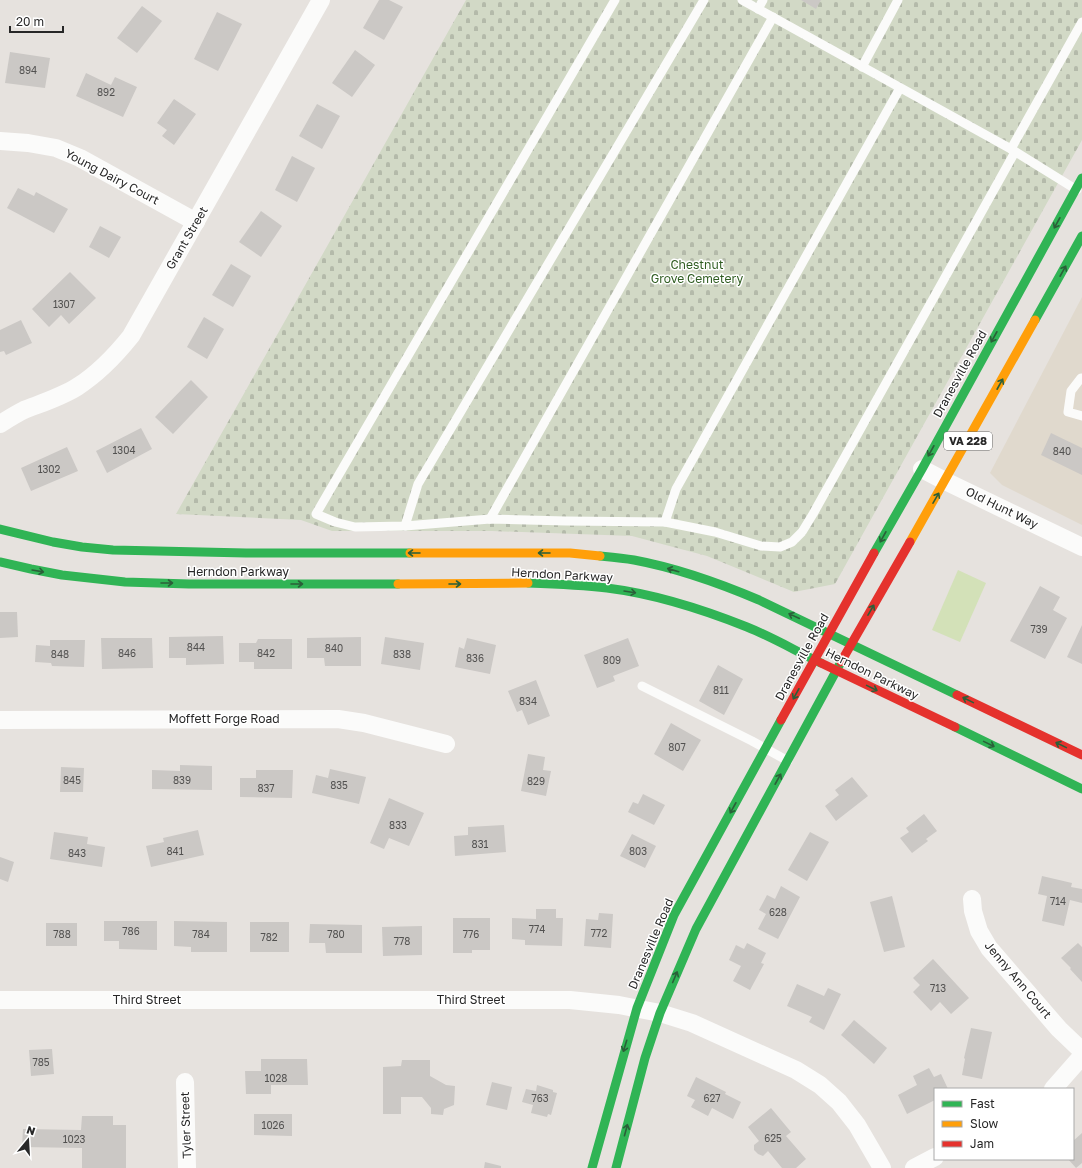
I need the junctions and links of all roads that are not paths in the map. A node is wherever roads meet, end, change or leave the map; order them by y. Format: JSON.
{"nodes":[{"id":1,"x":321,"y":0,"type":"edge"},
{"id":2,"x":615,"y":0,"type":"edge"},
{"id":3,"x":704,"y":0,"type":"edge"},
{"id":4,"x":742,"y":0,"type":"edge"},
{"id":5,"x":763,"y":0,"type":"edge"},
{"id":6,"x":898,"y":0,"type":"edge"},
{"id":7,"x":758,"y":9,"type":"junction"},
{"id":8,"x":773,"y":17,"type":"junction"},
{"id":9,"x":1082,"y":22,"type":"edge"},
{"id":10,"x":862,"y":67,"type":"junction"},
{"id":11,"x":900,"y":88,"type":"junction"},
{"id":12,"x":0,"y":141,"type":"edge"},
{"id":13,"x":1013,"y":151,"type":"junction"},
{"id":14,"x":1082,"y":178,"type":"edge"},
{"id":15,"x":1079,"y":191,"type":"edge"},
{"id":16,"x":196,"y":222,"type":"junction"},
{"id":17,"x":1082,"y":236,"type":"edge"},
{"id":18,"x":1082,"y":378,"type":"edge"},
{"id":19,"x":1082,"y":416,"type":"edge"},
{"id":20,"x":0,"y":424,"type":"edge"},
{"id":21,"x":922,"y":469,"type":"junction"},
{"id":22,"x":945,"y":482,"type":"junction"},
{"id":23,"x":490,"y":518,"type":"junction"},
{"id":24,"x":665,"y":522,"type":"junction"},
{"id":25,"x":405,"y":526,"type":"junction"},
{"id":26,"x":0,"y":529,"type":"edge"},
{"id":27,"x":1082,"y":547,"type":"edge"},
{"id":28,"x":0,"y":562,"type":"edge"},
{"id":29,"x":829,"y":633,"type":"junction"},
{"id":30,"x":852,"y":644,"type":"junction"},
{"id":31,"x":814,"y":660,"type":"junction"},
{"id":32,"x":836,"y":671,"type":"junction"},
{"id":33,"x":642,"y":686,"type":"dead end"},
{"id":34,"x":0,"y":720,"type":"edge"},
{"id":35,"x":446,"y":744,"type":"dead end"},
{"id":36,"x":765,"y":749,"type":"junction"},
{"id":37,"x":1082,"y":755,"type":"edge"},
{"id":38,"x":788,"y":761,"type":"junction"},
{"id":39,"x":1082,"y":789,"type":"edge"},
{"id":40,"x":972,"y":899,"type":"dead end"},
{"id":41,"x":0,"y":1000,"type":"edge"},
{"id":42,"x":637,"y":1008,"type":"junction"},
{"id":43,"x":660,"y":1013,"type":"junction"},
{"id":44,"x":1082,"y":1051,"type":"edge"},
{"id":45,"x":1082,"y":1056,"type":"edge"},
{"id":46,"x":185,"y":1082,"type":"dead end"},
{"id":47,"x":1054,"y":1088,"type":"edge"},
{"id":48,"x":934,"y":1158,"type":"edge"},
{"id":49,"x":187,"y":1168,"type":"edge"},
{"id":50,"x":592,"y":1168,"type":"edge"},
{"id":51,"x":616,"y":1168,"type":"edge"},
{"id":52,"x":882,"y":1168,"type":"edge"},
{"id":53,"x":914,"y":1168,"type":"edge"}],
"edges":[{"from":1,"to":16,"type":"street","name":"Grant Street"},
{"from":2,"to":25,"type":"lane"},
{"from":3,"to":25,"type":"lane"},
{"from":4,"to":7,"type":"lane"},
{"from":5,"to":7,"type":"lane"},
{"from":6,"to":10,"type":"lane"},
{"from":7,"to":8,"type":"lane"},
{"from":8,"to":10,"type":"lane"},
{"from":8,"to":23,"type":"lane"},
{"from":9,"to":13,"type":"lane"},
{"from":10,"to":11,"type":"lane"},
{"from":11,"to":13,"type":"lane"},
{"from":11,"to":24,"type":"lane"},
{"from":12,"to":16,"type":"street","name":"Young Dairy Court"},
{"from":13,"to":15,"type":"lane"},
{"from":13,"to":24,"type":"lane"},
{"from":14,"to":15,"type":"main road","name":"Dranesville Road","number":"VA 228"},
{"from":15,"to":21,"type":"main road","name":"Dranesville Road","number":"VA 228","one_way":true},
{"from":16,"to":20,"type":"street","name":"Grant Street"},
{"from":22,"to":17,"type":"main road","number":"VA 228","one_way":true},
{"from":18,"to":19,"type":"lane"},
{"from":21,"to":22,"type":"street","name":"Old Hunt Way"},
{"from":21,"to":29,"type":"main road","name":"Dranesville Road","number":"VA 228","one_way":true},
{"from":22,"to":27,"type":"street","name":"Old Hunt Way"},
{"from":30,"to":22,"type":"main road","number":"VA 228","one_way":true},
{"from":23,"to":24,"type":"lane"},
{"from":23,"to":25,"type":"lane"},
{"from":29,"to":26,"type":"main road","name":"Herndon Parkway","one_way":true},
{"from":28,"to":31,"type":"main road","name":"Herndon Parkway","one_way":true},
{"from":29,"to":30,"type":"main road","name":"Herndon Parkway"},
{"from":29,"to":31,"type":"main road","name":"Dranesville Road"},
{"from":30,"to":32,"type":"main road","number":"VA 228"},
{"from":37,"to":30,"type":"main road","name":"Herndon Parkway","one_way":true},
{"from":31,"to":32,"type":"main road","name":"Herndon Parkway"},
{"from":31,"to":36,"type":"main road","name":"Dranesville Road","one_way":true},
{"from":32,"to":38,"type":"main road"},
{"from":32,"to":39,"type":"main road","name":"Herndon Parkway","one_way":true},
{"from":33,"to":36,"type":"lane"},
{"from":34,"to":35,"type":"street","name":"Moffett Forge Road"},
{"from":36,"to":38,"type":"lane"},
{"from":36,"to":42,"type":"main road","name":"Dranesville Road","one_way":true},
{"from":43,"to":38,"type":"main road","one_way":true},
{"from":40,"to":44,"type":"street","name":"Jenny Ann Court"},
{"from":41,"to":42,"type":"street","name":"Third Street"},
{"from":42,"to":43,"type":"street","name":"Third Street"},
{"from":42,"to":50,"type":"main road","name":"Dranesville Road","one_way":true},
{"from":51,"to":43,"type":"main road","one_way":true},
{"from":43,"to":52,"type":"street","name":"Third Street"},
{"from":45,"to":47,"type":"street"},
{"from":46,"to":49,"type":"street","name":"Tyler Street"},
{"from":48,"to":53,"type":"street"}]}
